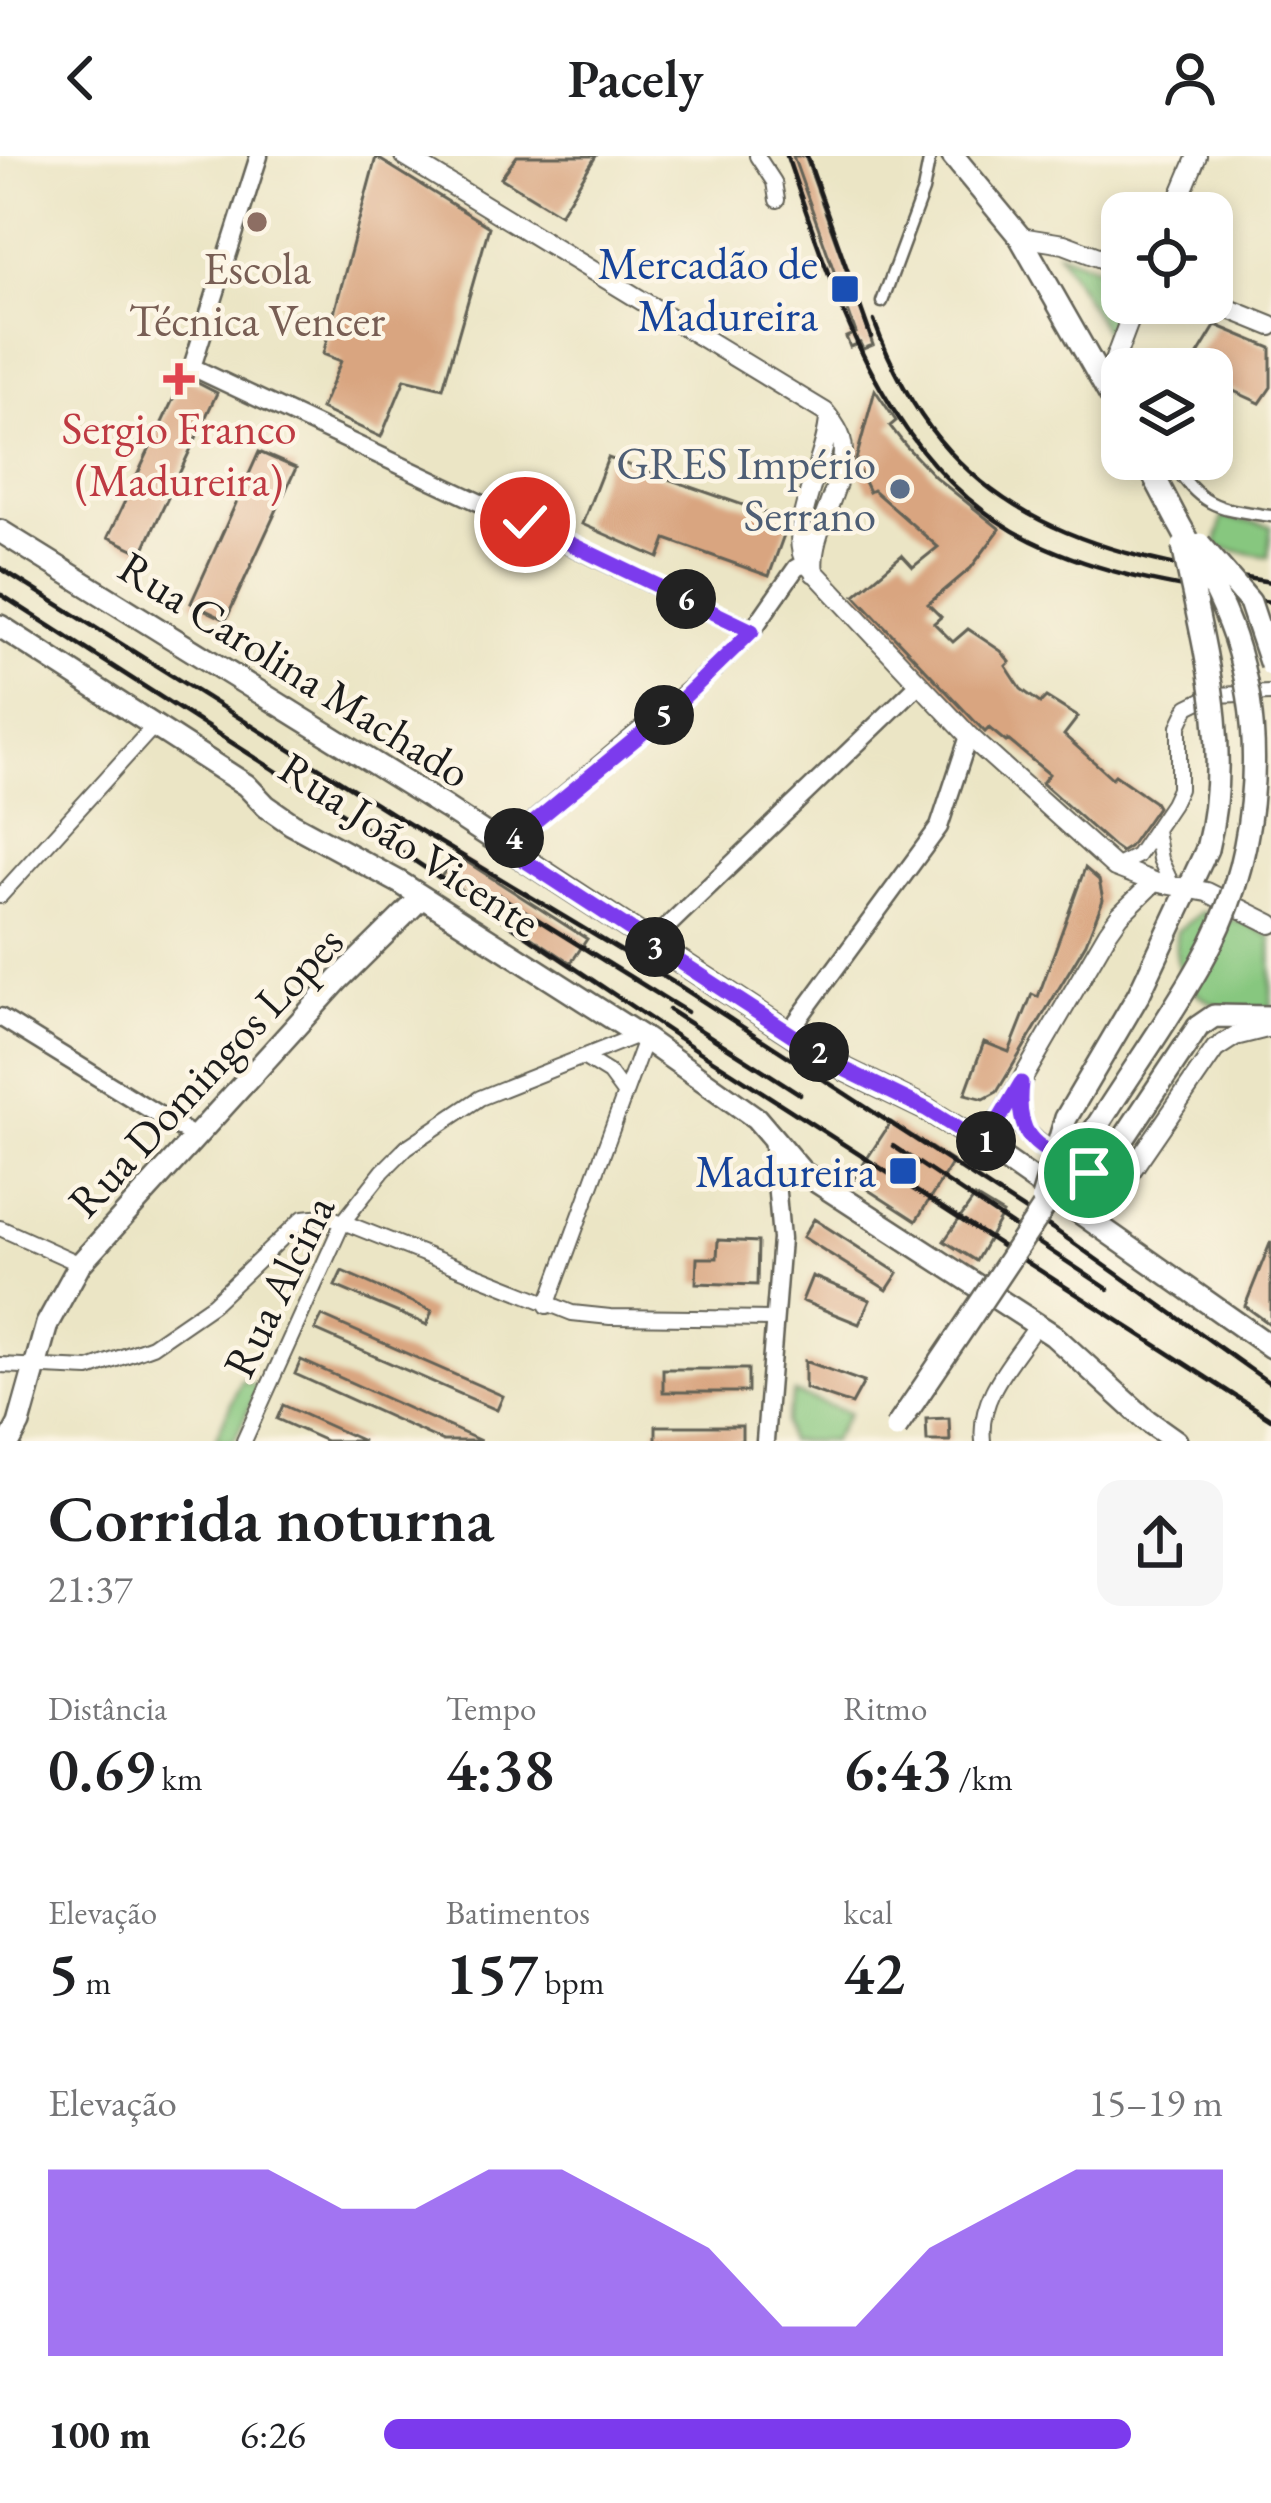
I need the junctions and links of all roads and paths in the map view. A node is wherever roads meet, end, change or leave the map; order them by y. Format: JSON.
{"nodes":[{"id":1,"x":259,"y":156,"type":"edge"},
{"id":2,"x":404,"y":156,"type":"edge"},
{"id":3,"x":757,"y":156,"type":"edge"},
{"id":4,"x":929,"y":156,"type":"edge"},
{"id":5,"x":953,"y":156,"type":"edge"},
{"id":6,"x":970,"y":156,"type":"edge"},
{"id":7,"x":1197,"y":156,"type":"edge"},
{"id":8,"x":1182,"y":192,"type":"edge"},
{"id":9,"x":777,"y":200,"type":"dead end"},
{"id":10,"x":1000,"y":212,"type":"junction"},
{"id":11,"x":1020,"y":238,"type":"junction"},
{"id":12,"x":1101,"y":258,"type":"edge"},
{"id":13,"x":882,"y":302,"type":"dead end"},
{"id":14,"x":1233,"y":311,"type":"edge"},
{"id":15,"x":1271,"y":326,"type":"edge"},
{"id":16,"x":1101,"y":379,"type":"edge"},
{"id":17,"x":1156,"y":480,"type":"edge"},
{"id":18,"x":1184,"y":480,"type":"edge"},
{"id":19,"x":1271,"y":516,"type":"edge"},
{"id":20,"x":1178,"y":522,"type":"junction"},
{"id":21,"x":0,"y":531,"type":"edge"},
{"id":22,"x":810,"y":568,"type":"junction"},
{"id":23,"x":0,"y":626,"type":"edge"},
{"id":24,"x":752,"y":631,"type":"junction"},
{"id":25,"x":1271,"y":665,"type":"edge"},
{"id":26,"x":920,"y":684,"type":"junction"},
{"id":27,"x":1271,"y":693,"type":"edge"},
{"id":28,"x":154,"y":726,"type":"junction"},
{"id":29,"x":969,"y":736,"type":"junction"},
{"id":30,"x":1155,"y":830,"type":"junction"},
{"id":31,"x":504,"y":847,"type":"junction"},
{"id":32,"x":1115,"y":867,"type":"junction"},
{"id":33,"x":1172,"y":885,"type":"junction"},
{"id":34,"x":0,"y":896,"type":"edge"},
{"id":35,"x":422,"y":897,"type":"junction"},
{"id":36,"x":1271,"y":924,"type":"edge"},
{"id":37,"x":650,"y":943,"type":"junction"},
{"id":38,"x":1271,"y":1016,"type":"edge"},
{"id":39,"x":0,"y":1017,"type":"edge"},
{"id":40,"x":1271,"y":1027,"type":"edge"},
{"id":41,"x":788,"y":1033,"type":"junction"},
{"id":42,"x":641,"y":1037,"type":"junction"},
{"id":43,"x":583,"y":1057,"type":"junction"},
{"id":44,"x":1021,"y":1083,"type":"junction"},
{"id":45,"x":623,"y":1092,"type":"junction"},
{"id":46,"x":772,"y":1135,"type":"junction"},
{"id":47,"x":193,"y":1136,"type":"junction"},
{"id":48,"x":984,"y":1145,"type":"junction"},
{"id":49,"x":1138,"y":1159,"type":"junction"},
{"id":50,"x":1063,"y":1201,"type":"junction"},
{"id":51,"x":1037,"y":1219,"type":"junction"},
{"id":52,"x":343,"y":1222,"type":"junction"},
{"id":53,"x":0,"y":1228,"type":"edge"},
{"id":54,"x":80,"y":1264,"type":"junction"},
{"id":55,"x":547,"y":1306,"type":"junction"},
{"id":56,"x":775,"y":1319,"type":"junction"},
{"id":57,"x":1036,"y":1325,"type":"junction"},
{"id":58,"x":1271,"y":1347,"type":"edge"},
{"id":59,"x":0,"y":1365,"type":"edge"},
{"id":60,"x":34,"y":1369,"type":"junction"},
{"id":61,"x":10,"y":1430,"type":"edge"},
{"id":62,"x":892,"y":1434,"type":"edge"},
{"id":63,"x":244,"y":1441,"type":"edge"},
{"id":64,"x":765,"y":1441,"type":"edge"},
{"id":65,"x":983,"y":1441,"type":"edge"},
{"id":66,"x":1176,"y":1441,"type":"edge"}],
"edges":[{"from":1,"to":24,"type":"street"},
{"from":2,"to":22,"type":"main road"},
{"from":3,"to":9,"type":"street"},
{"from":4,"to":13,"type":"street"},
{"from":5,"to":10,"type":"main road"},
{"from":6,"to":10,"type":"main road"},
{"from":7,"to":8,"type":"main road"},
{"from":10,"to":11,"type":"main road"},
{"from":11,"to":12,"type":"main road"},
{"from":11,"to":16,"type":"main road"},
{"from":14,"to":15,"type":"main road"},
{"from":17,"to":20,"type":"main road"},
{"from":18,"to":19,"type":"street"},
{"from":20,"to":25,"type":"main road","bridge":true},
{"from":20,"to":33,"type":"main road","bridge":true},
{"from":20,"to":51,"type":"main road","bridge":true},
{"from":21,"to":31,"type":"main road","name":"Rua Carolina Machado"},
{"from":22,"to":24,"type":"street"},
{"from":22,"to":26,"type":"main road"},
{"from":23,"to":28,"type":"main road","name":"Rua João Vicente"},
{"from":24,"to":31,"type":"street"},
{"from":26,"to":29,"type":"main road"},
{"from":26,"to":37,"type":"street"},
{"from":27,"to":30,"type":"street"},
{"from":28,"to":34,"type":"street"},
{"from":28,"to":35,"type":"main road","name":"Rua João Vicente"},
{"from":29,"to":32,"type":"main road"},
{"from":29,"to":41,"type":"street"},
{"from":30,"to":32,"type":"street"},
{"from":30,"to":33,"type":"street"},
{"from":31,"to":37,"type":"main road","name":"Rua Carolina Machado"},
{"from":32,"to":33,"type":"main road"},
{"from":33,"to":36,"type":"main road"},
{"from":33,"to":44,"type":"main road"},
{"from":33,"to":51,"type":"main road","bridge":true},
{"from":35,"to":42,"type":"main road","name":"Rua João Vicente"},
{"from":35,"to":47,"type":"main road","name":"Rua Domingos Lopes"},
{"from":37,"to":41,"type":"main road","name":"Rua Carolina Machado"},
{"from":38,"to":51,"type":"main road","bridge":true},
{"from":39,"to":47,"type":"street"},
{"from":40,"to":49,"type":"main road"},
{"from":41,"to":48,"type":"main road","name":"Rua Carolina Machado"},
{"from":42,"to":43,"type":"street","name":"Rua Alcina"},
{"from":42,"to":45,"type":"street"},
{"from":42,"to":46,"type":"main road","name":"Rua João Vicente"},
{"from":43,"to":45,"type":"street"},
{"from":43,"to":52,"type":"street","name":"Rua Alcina"},
{"from":44,"to":48,"type":"main road"},
{"from":44,"to":49,"type":"main road"},
{"from":45,"to":55,"type":"street"},
{"from":46,"to":56,"type":"street"},
{"from":46,"to":57,"type":"main road","name":"Rua João Vicente"},
{"from":47,"to":54,"type":"main road","name":"Rua Domingos Lopes"},
{"from":48,"to":50,"type":"main road","name":"Rua Carolina Machado"},
{"from":49,"to":50,"type":"main road"},
{"from":50,"to":58,"type":"main road","name":"Rua Carolina Machado"},
{"from":51,"to":62,"type":"main road","bridge":true},
{"from":52,"to":55,"type":"street"},
{"from":52,"to":60,"type":"street"},
{"from":52,"to":63,"type":"street","name":"Rua Alcina"},
{"from":53,"to":54,"type":"street"},
{"from":54,"to":60,"type":"main road","name":"Rua Domingos Lopes"},
{"from":55,"to":56,"type":"street"},
{"from":56,"to":64,"type":"street"},
{"from":57,"to":65,"type":"street"},
{"from":57,"to":66,"type":"main road","name":"Rua João Vicente"},
{"from":59,"to":60,"type":"street"},
{"from":60,"to":61,"type":"main road","name":"Rua Domingos Lopes"}]}
